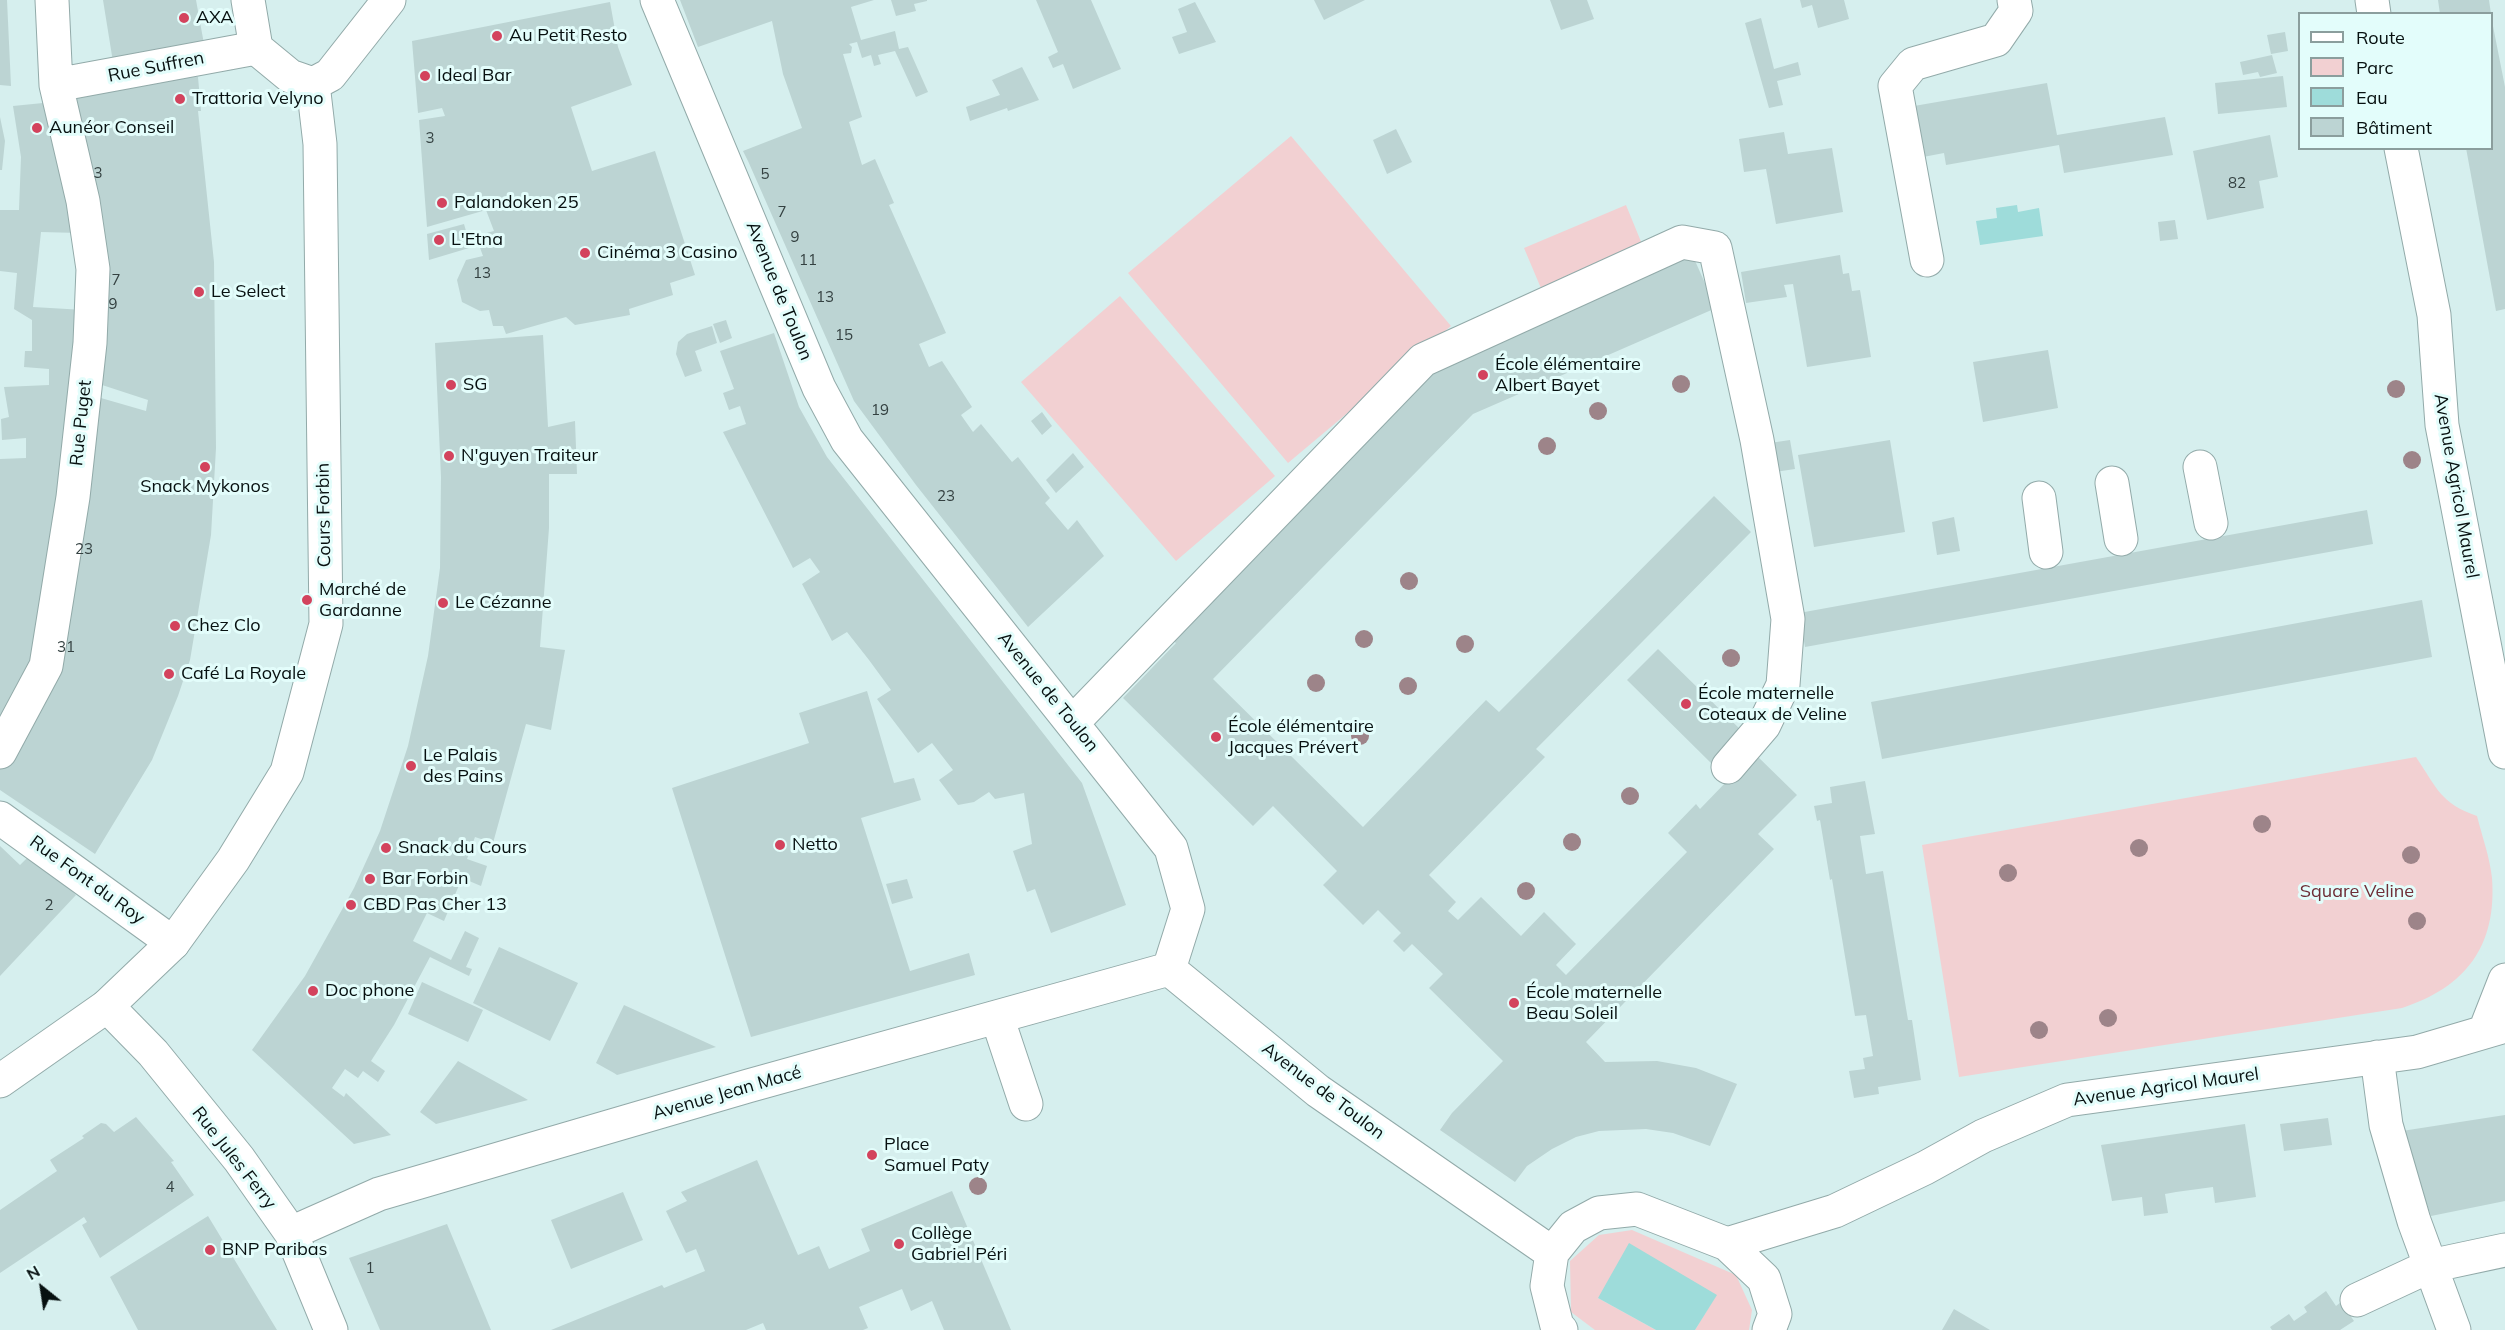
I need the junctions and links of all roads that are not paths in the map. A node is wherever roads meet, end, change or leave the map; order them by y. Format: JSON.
{"nodes":[{"id":1,"x":52,"y":0,"type":"edge"},
{"id":2,"x":248,"y":0,"type":"edge"},
{"id":3,"x":389,"y":0,"type":"edge"},
{"id":4,"x":657,"y":0,"type":"edge"},
{"id":5,"x":2014,"y":0,"type":"edge"},
{"id":6,"x":256,"y":48,"type":"junction"},
{"id":7,"x":313,"y":84,"type":"junction"},
{"id":8,"x":56,"y":86,"type":"junction"},
{"id":9,"x":2401,"y":150,"type":"edge"},
{"id":10,"x":1927,"y":261,"type":"dead end"},
{"id":11,"x":2200,"y":467,"type":"dead end"},
{"id":12,"x":2112,"y":483,"type":"dead end"},
{"id":13,"x":2039,"y":498,"type":"dead end"},
{"id":14,"x":2211,"y":523,"type":"dead end"},
{"id":15,"x":2121,"y":539,"type":"dead end"},
{"id":16,"x":2046,"y":552,"type":"dead end"},
{"id":17,"x":1073,"y":722,"type":"junction"},
{"id":18,"x":0,"y":752,"type":"edge"},
{"id":19,"x":2505,"y":752,"type":"edge"},
{"id":20,"x":1728,"y":767,"type":"dead end"},
{"id":21,"x":0,"y":818,"type":"edge"},
{"id":22,"x":173,"y":943,"type":"junction"},
{"id":23,"x":1169,"y":969,"type":"junction"},
{"id":24,"x":2505,"y":980,"type":"edge"},
{"id":25,"x":107,"y":1006,"type":"junction"},
{"id":26,"x":997,"y":1017,"type":"junction"},
{"id":27,"x":2495,"y":1029,"type":"edge"},
{"id":28,"x":2377,"y":1057,"type":"junction"},
{"id":29,"x":0,"y":1081,"type":"edge"},
{"id":30,"x":1026,"y":1104,"type":"dead end"},
{"id":31,"x":291,"y":1233,"type":"junction"},
{"id":32,"x":1727,"y":1244,"type":"junction"},
{"id":33,"x":2505,"y":1250,"type":"edge"},
{"id":34,"x":1552,"y":1253,"type":"junction"},
{"id":35,"x":2430,"y":1266,"type":"junction"},
{"id":36,"x":2356,"y":1300,"type":"dead end"},
{"id":37,"x":1555,"y":1329,"type":"edge"},
{"id":38,"x":331,"y":1330,"type":"edge"},
{"id":39,"x":1769,"y":1330,"type":"edge"},
{"id":40,"x":2454,"y":1330,"type":"edge"}],
"edges":[{"from":1,"to":8,"type":"street","name":"Rue Puget"},
{"from":2,"to":6,"type":"street"},
{"from":3,"to":7,"type":"street"},
{"from":4,"to":17,"type":"street","name":"Avenue de Toulon"},
{"from":5,"to":10,"type":"street"},
{"from":6,"to":7,"type":"street"},
{"from":6,"to":8,"type":"street","name":"Rue Suffren"},
{"from":7,"to":22,"type":"street","name":"Cours Forbin"},
{"from":8,"to":18,"type":"street","name":"Rue Puget"},
{"from":9,"to":19,"type":"street","name":"Avenue Agricol Maurel"},
{"from":11,"to":14,"type":"street"},
{"from":12,"to":15,"type":"street"},
{"from":13,"to":16,"type":"street"},
{"from":17,"to":20,"type":"street"},
{"from":17,"to":23,"type":"street","name":"Avenue de Toulon"},
{"from":21,"to":22,"type":"street","name":"Rue Font du Roy"},
{"from":22,"to":25,"type":"street","name":"Cours Forbin"},
{"from":23,"to":26,"type":"street","name":"Avenue Jean Macé"},
{"from":23,"to":34,"type":"street","name":"Avenue de Toulon"},
{"from":24,"to":27,"type":"street","name":"Avenue Agricol Maurel"},
{"from":25,"to":29,"type":"street","name":"Cours Forbin"},
{"from":25,"to":31,"type":"street","name":"Rue Jules Ferry"},
{"from":26,"to":30,"type":"street"},
{"from":26,"to":31,"type":"street","name":"Avenue Jean Macé"},
{"from":27,"to":28,"type":"street","name":"Avenue Agricol Maurel"},
{"from":28,"to":32,"type":"street","name":"Avenue Agricol Maurel"},
{"from":28,"to":35,"type":"street"},
{"from":31,"to":38,"type":"street","name":"Rue Jules Ferry"},
{"from":32,"to":34,"type":"street"},
{"from":32,"to":39,"type":"street"},
{"from":33,"to":35,"type":"street"},
{"from":34,"to":37,"type":"street"},
{"from":35,"to":36,"type":"street"},
{"from":35,"to":40,"type":"street"}]}
